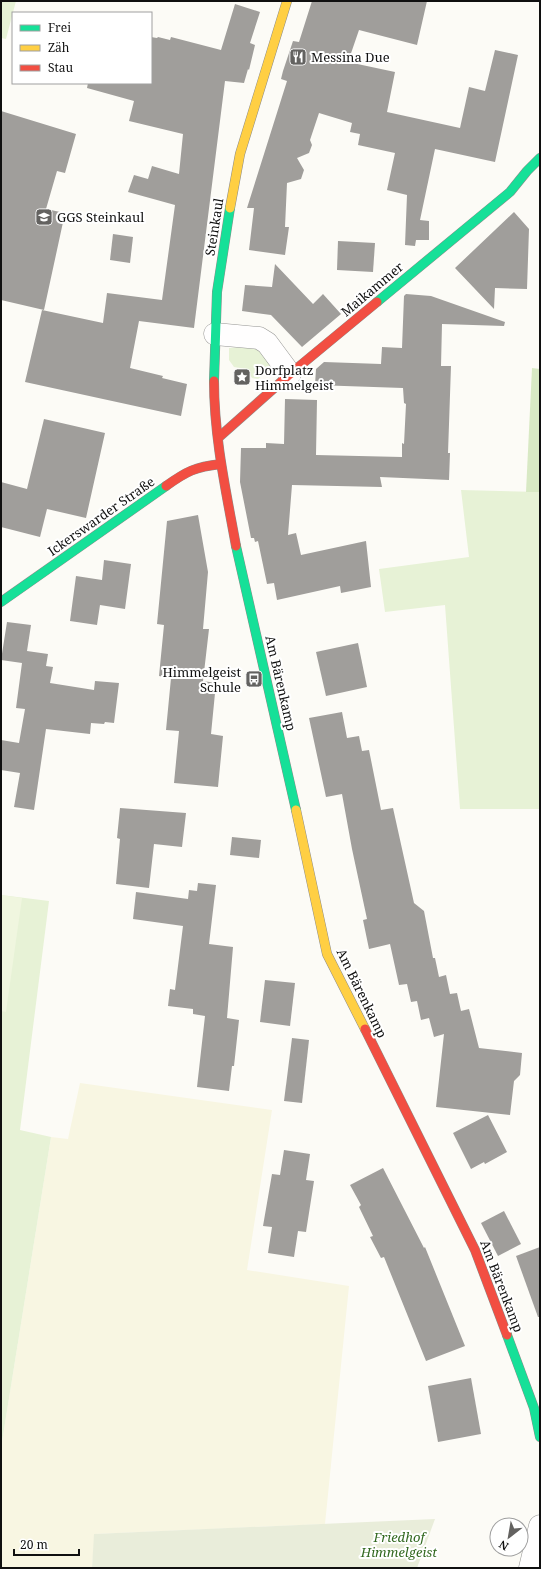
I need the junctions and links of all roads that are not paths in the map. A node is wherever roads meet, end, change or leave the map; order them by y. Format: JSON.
{"nodes":[{"id":1,"x":287,"y":1,"type":"edge"},
{"id":2,"x":540,"y":158,"type":"edge"},
{"id":3,"x":214,"y":334,"type":"junction"},
{"id":4,"x":290,"y":374,"type":"junction"},
{"id":5,"x":218,"y":438,"type":"junction"},
{"id":6,"x":221,"y":464,"type":"junction"},
{"id":7,"x":1,"y":602,"type":"edge"},
{"id":8,"x":540,"y":1437,"type":"edge"},
{"id":9,"x":540,"y":1526,"type":"edge"},
{"id":10,"x":530,"y":1568,"type":"edge"}],
"edges":[{"from":1,"to":3,"type":"street","name":"Steinkaul"},
{"from":2,"to":4,"type":"street","name":"Maikammer"},
{"from":3,"to":4,"type":"street"},
{"from":3,"to":5,"type":"street","name":"Steinkaul"},
{"from":4,"to":5,"type":"street","name":"Maikammer"},
{"from":5,"to":6,"type":"street","name":"Steinkaul"},
{"from":6,"to":7,"type":"street","name":"Ickerswarder Straße"},
{"from":6,"to":8,"type":"street","name":"Am Bärenkamp"},
{"from":9,"to":10,"type":"street"}]}
